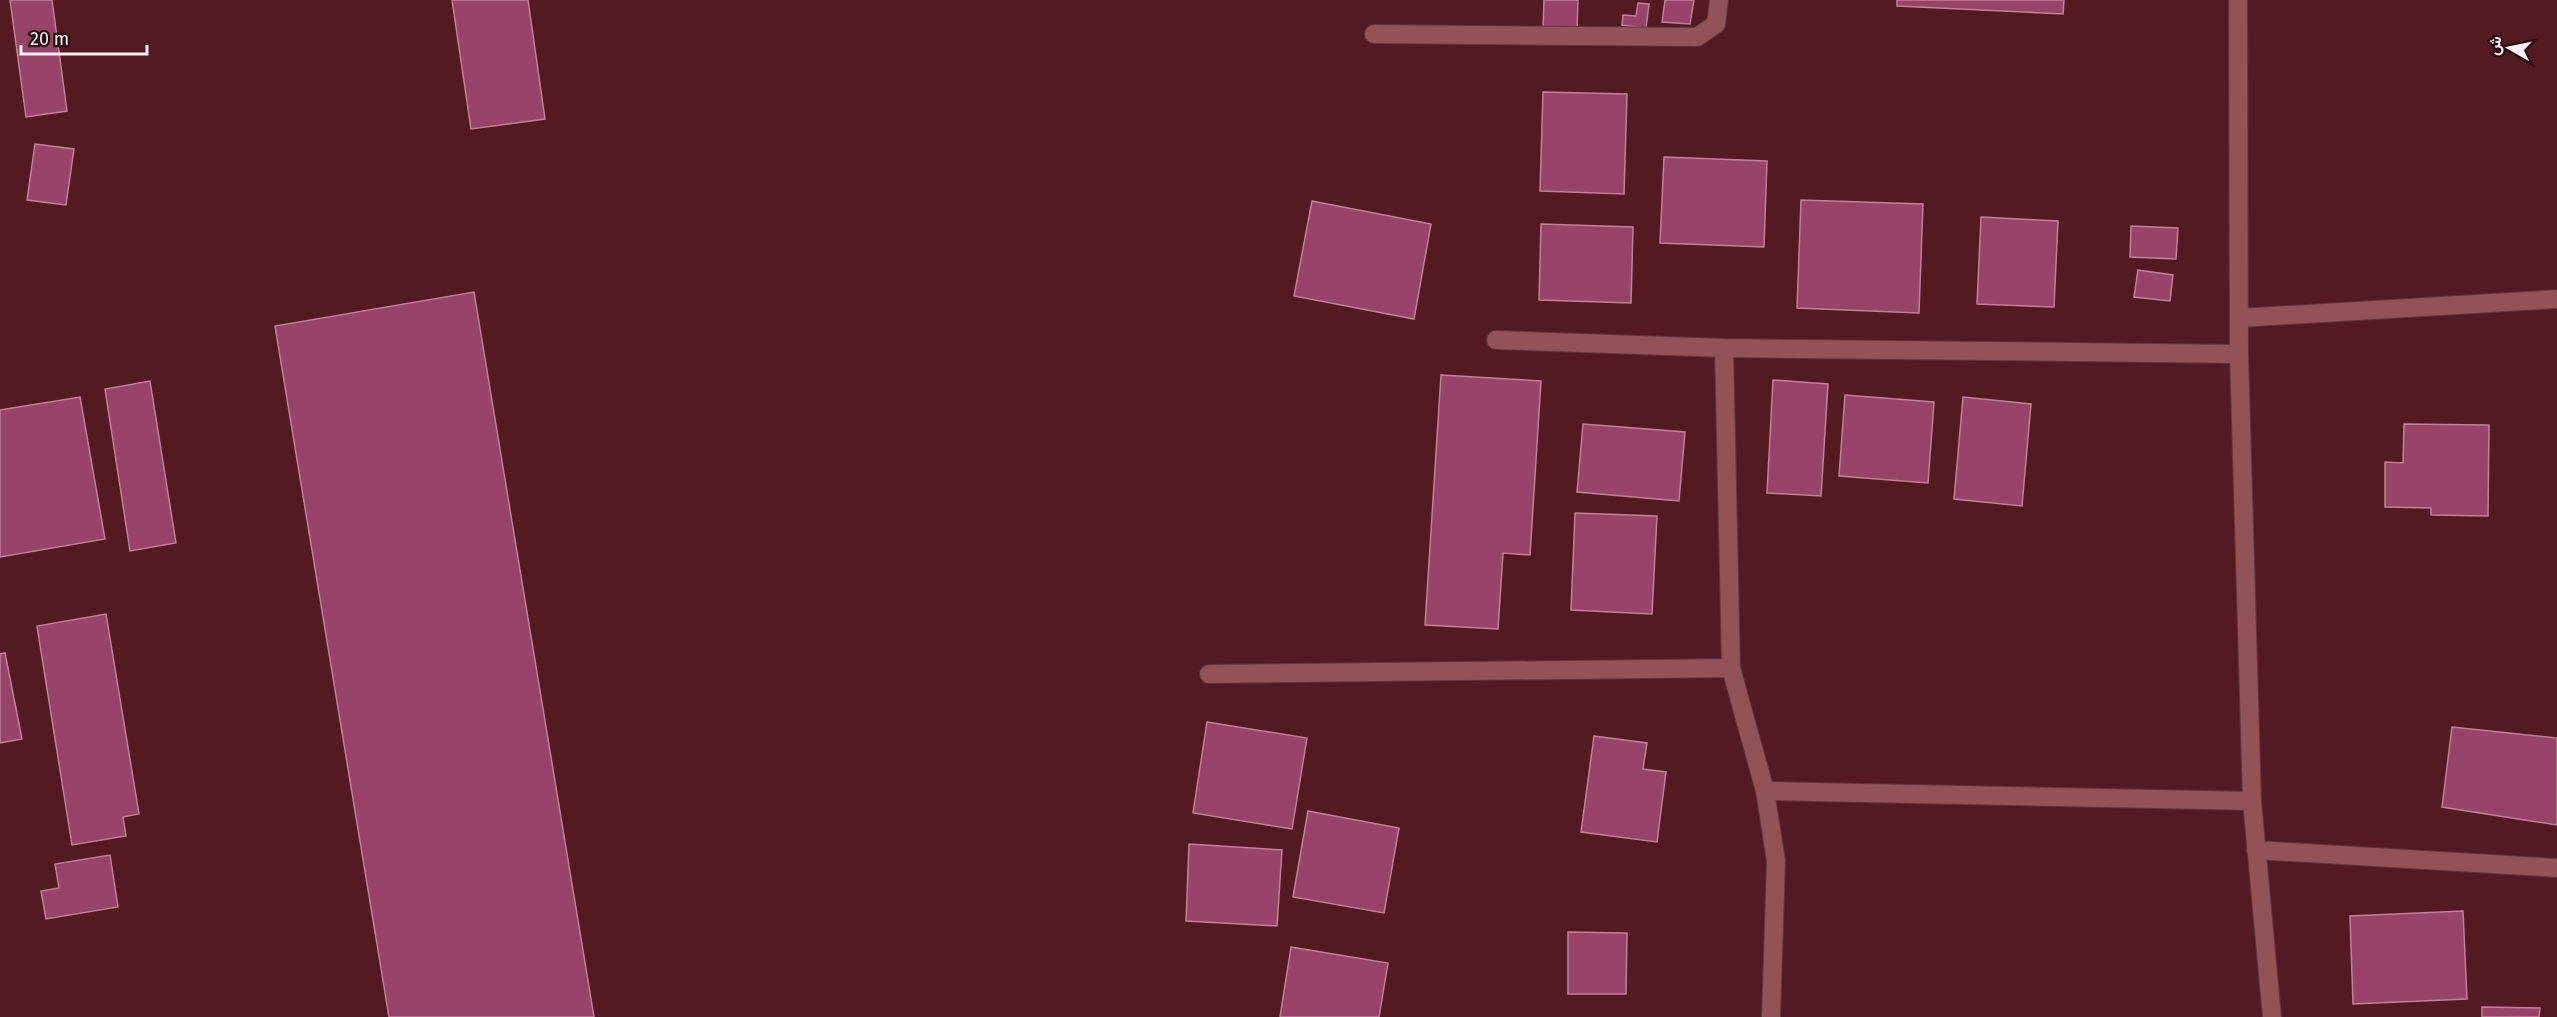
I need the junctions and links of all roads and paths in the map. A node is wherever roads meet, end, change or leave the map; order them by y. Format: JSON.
{"nodes":[{"id":1,"x":1719,"y":0,"type":"edge"},
{"id":2,"x":2238,"y":0,"type":"edge"},
{"id":3,"x":1374,"y":34,"type":"dead end"},
{"id":4,"x":2557,"y":299,"type":"edge"},
{"id":5,"x":2239,"y":318,"type":"junction"},
{"id":6,"x":1496,"y":340,"type":"dead end"},
{"id":7,"x":1724,"y":348,"type":"junction"},
{"id":8,"x":2239,"y":354,"type":"junction"},
{"id":9,"x":1731,"y":668,"type":"junction"},
{"id":10,"x":1209,"y":674,"type":"dead end"},
{"id":11,"x":1765,"y":791,"type":"junction"},
{"id":12,"x":2252,"y":801,"type":"junction"},
{"id":13,"x":2256,"y":850,"type":"junction"},
{"id":14,"x":2557,"y":868,"type":"edge"},
{"id":15,"x":1771,"y":1017,"type":"edge"},
{"id":16,"x":2272,"y":1017,"type":"edge"}],
"edges":[{"from":1,"to":3,"type":"street"},
{"from":2,"to":5,"type":"street"},
{"from":4,"to":5,"type":"street"},
{"from":5,"to":8,"type":"street"},
{"from":6,"to":7,"type":"street"},
{"from":7,"to":8,"type":"street"},
{"from":7,"to":9,"type":"street"},
{"from":8,"to":12,"type":"street"},
{"from":9,"to":10,"type":"street"},
{"from":9,"to":11,"type":"street"},
{"from":11,"to":12,"type":"street"},
{"from":11,"to":15,"type":"street"},
{"from":12,"to":13,"type":"street"},
{"from":13,"to":14,"type":"street"},
{"from":13,"to":16,"type":"street"}]}
